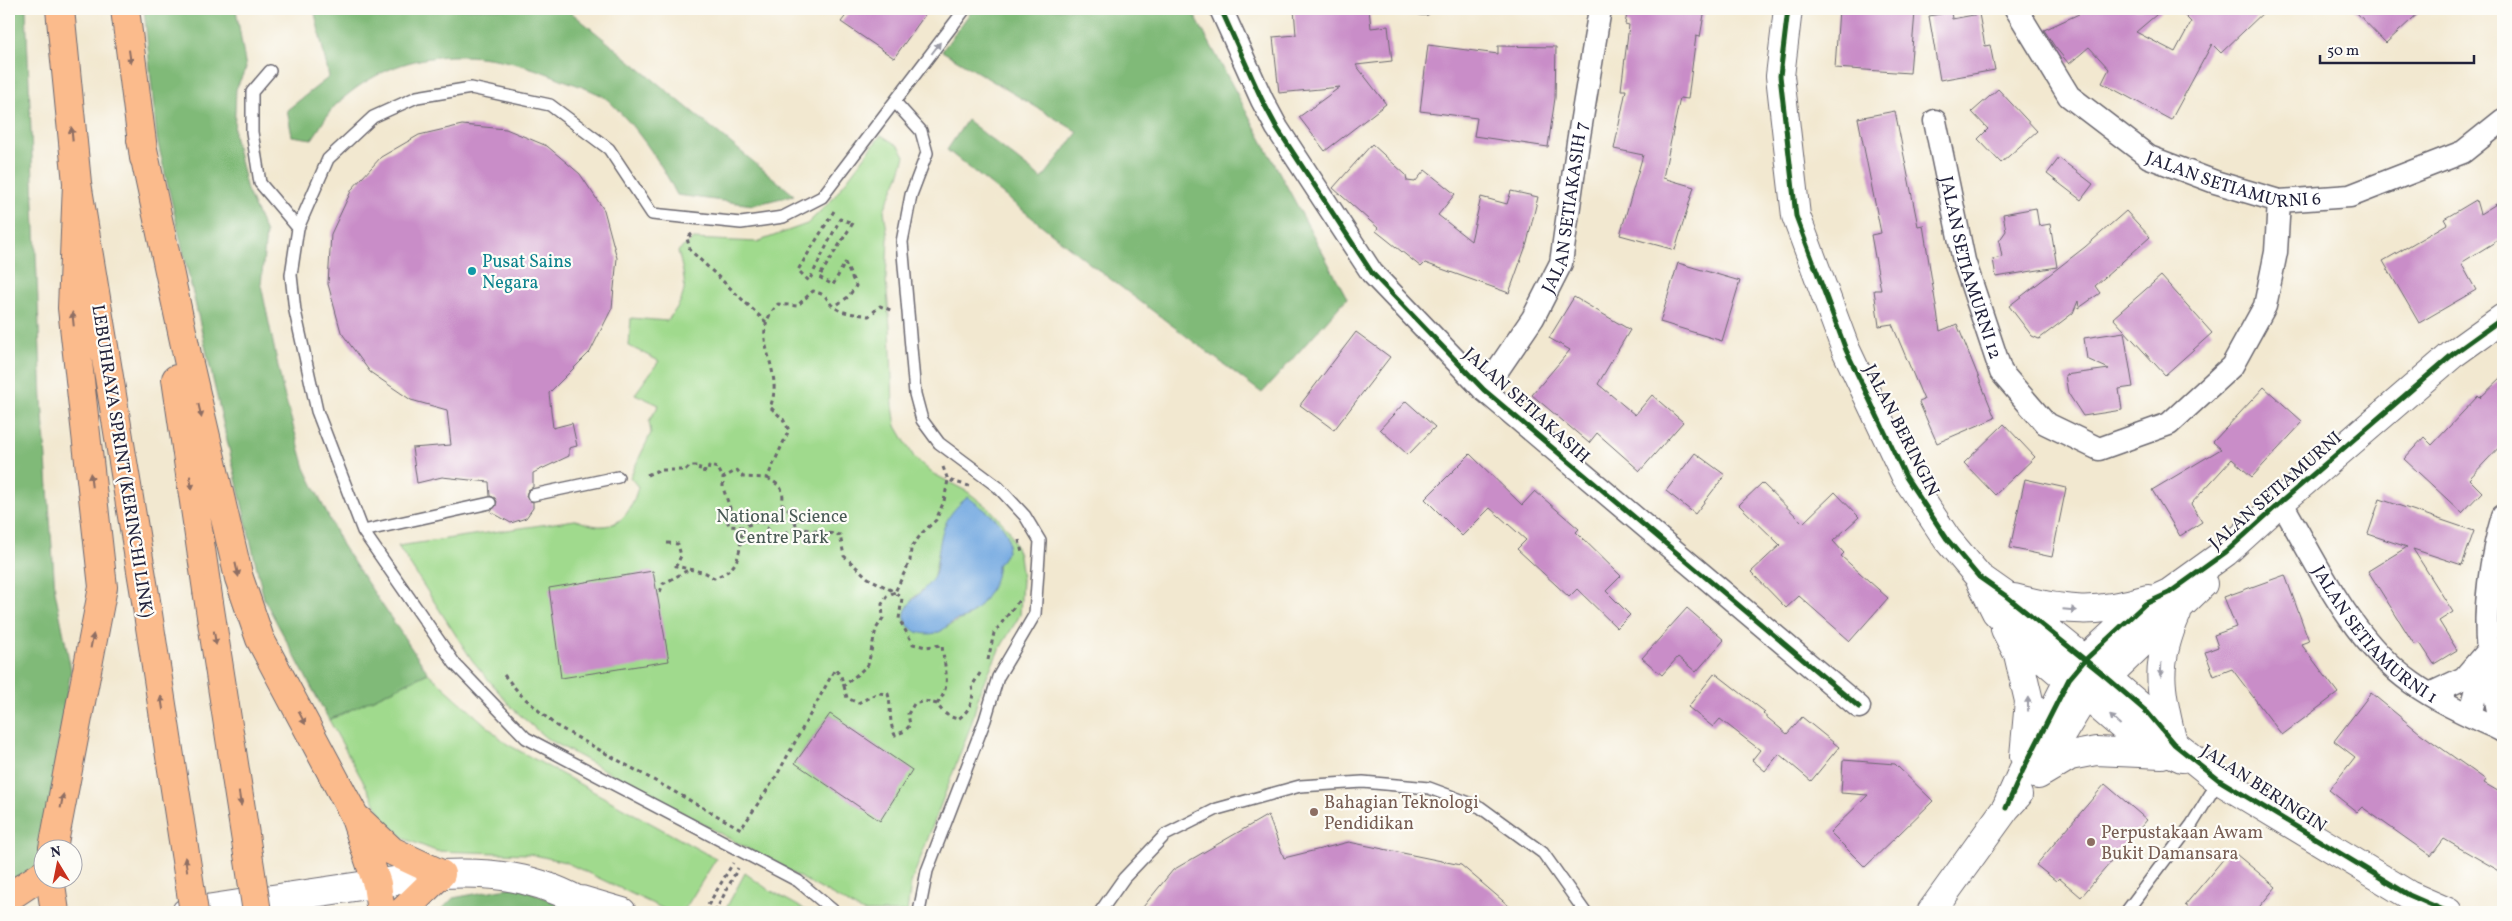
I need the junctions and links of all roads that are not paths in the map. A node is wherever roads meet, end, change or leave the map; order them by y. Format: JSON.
{"nodes":[{"id":1,"x":60,"y":9,"type":"edge"},
{"id":2,"x":125,"y":9,"type":"edge"},
{"id":3,"x":965,"y":9,"type":"edge"},
{"id":4,"x":1221,"y":9,"type":"edge"},
{"id":5,"x":1600,"y":9,"type":"edge"},
{"id":6,"x":1788,"y":9,"type":"edge"},
{"id":7,"x":2016,"y":9,"type":"edge"},
{"id":8,"x":270,"y":71,"type":"dead end"},
{"id":9,"x":895,"y":102,"type":"junction"},
{"id":10,"x":1935,"y":120,"type":"dead end"},
{"id":11,"x":2503,"y":120,"type":"edge"},
{"id":12,"x":141,"y":140,"type":"junction"},
{"id":13,"x":77,"y":183,"type":"junction"},
{"id":14,"x":2279,"y":201,"type":"junction"},
{"id":15,"x":298,"y":228,"type":"junction"},
{"id":16,"x":2503,"y":318,"type":"edge"},
{"id":17,"x":1484,"y":390,"type":"junction"},
{"id":18,"x":618,"y":477,"type":"dead end"},
{"id":19,"x":533,"y":495,"type":"dead end"},
{"id":20,"x":2281,"y":502,"type":"junction"},
{"id":21,"x":490,"y":503,"type":"dead end"},
{"id":22,"x":2503,"y":516,"type":"edge"},
{"id":23,"x":363,"y":531,"type":"junction"},
{"id":24,"x":2174,"y":600,"type":"junction"},
{"id":25,"x":2001,"y":604,"type":"junction"},
{"id":26,"x":2488,"y":651,"type":"junction"},
{"id":27,"x":2087,"y":677,"type":"junction"},
{"id":28,"x":2430,"y":694,"type":"junction"},
{"id":29,"x":1859,"y":707,"type":"dead end"},
{"id":30,"x":2470,"y":715,"type":"junction"},
{"id":31,"x":2503,"y":731,"type":"edge"},
{"id":32,"x":2172,"y":749,"type":"junction"},
{"id":33,"x":2030,"y":772,"type":"junction"},
{"id":34,"x":2219,"y":780,"type":"junction"},
{"id":35,"x":354,"y":815,"type":"junction"},
{"id":36,"x":55,"y":838,"type":"edge"},
{"id":37,"x":441,"y":874,"type":"junction"},
{"id":38,"x":32,"y":882,"type":"edge"},
{"id":39,"x":377,"y":884,"type":"junction"},
{"id":40,"x":51,"y":888,"type":"edge"},
{"id":41,"x":9,"y":898,"type":"edge"},
{"id":42,"x":588,"y":906,"type":"edge"},
{"id":43,"x":55,"y":912,"type":"edge"},
{"id":44,"x":186,"y":912,"type":"edge"},
{"id":45,"x":194,"y":912,"type":"edge"},
{"id":46,"x":257,"y":912,"type":"edge"},
{"id":47,"x":381,"y":912,"type":"edge"},
{"id":48,"x":402,"y":912,"type":"edge"},
{"id":49,"x":622,"y":912,"type":"edge"},
{"id":50,"x":835,"y":912,"type":"edge"},
{"id":51,"x":919,"y":912,"type":"edge"},
{"id":52,"x":1100,"y":912,"type":"edge"},
{"id":53,"x":1585,"y":912,"type":"edge"},
{"id":54,"x":1931,"y":912,"type":"edge"},
{"id":55,"x":2126,"y":912,"type":"edge"},
{"id":56,"x":2448,"y":912,"type":"edge"}],
"edges":[{"from":13,"to":1,"type":"highway","name":"LEBUHRAYA SPRINT (KERINCHI LINK)","one_way":true},
{"from":2,"to":12,"type":"highway","one_way":true},
{"from":9,"to":3,"type":"lane","one_way":true},
{"from":4,"to":17,"type":"street","name":"JALAN SETIAKASIH"},
{"from":5,"to":17,"type":"street","name":"JALAN SETIAKASIH 7"},
{"from":6,"to":25,"type":"street","name":"JALAN BERINGIN"},
{"from":7,"to":14,"type":"street","name":"JALAN SETIAMURNI 6"},
{"from":8,"to":15,"type":"lane"},
{"from":9,"to":15,"type":"lane"},
{"from":9,"to":51,"type":"lane"},
{"from":10,"to":14,"type":"street","name":"JALAN SETIAMURNI 12"},
{"from":11,"to":14,"type":"street","name":"JALAN SETIAMURNI 6"},
{"from":12,"to":35,"type":"highway","one_way":true},
{"from":12,"to":46,"type":"highway","one_way":true,"bridge":true},
{"from":36,"to":13,"type":"highway","one_way":true},
{"from":45,"to":13,"type":"highway","name":"LEBUHRAYA SPRINT (KERINCHI LINK)","one_way":true,"bridge":true},
{"from":15,"to":23,"type":"lane"},
{"from":16,"to":20,"type":"street","name":"JALAN SETIAMURNI"},
{"from":17,"to":29,"type":"street","name":"JALAN SETIAKASIH"},
{"from":18,"to":19,"type":"lane"},
{"from":20,"to":24,"type":"street","name":"JALAN SETIAMURNI"},
{"from":20,"to":28,"type":"street","name":"JALAN SETIAMURNI 1"},
{"from":21,"to":23,"type":"lane"},
{"from":22,"to":26,"type":"street"},
{"from":23,"to":50,"type":"lane"},
{"from":25,"to":24,"type":"street","one_way":true},
{"from":24,"to":27,"type":"street","name":"JALAN SETIAMURNI"},
{"from":24,"to":32,"type":"street","one_way":true},
{"from":25,"to":27,"type":"street","name":"JALAN BERINGIN"},
{"from":33,"to":25,"type":"street","one_way":true},
{"from":26,"to":28,"type":"street"},
{"from":26,"to":30,"type":"street"},
{"from":26,"to":31,"type":"street"},
{"from":27,"to":32,"type":"street","name":"JALAN BERINGIN"},
{"from":27,"to":33,"type":"street","name":"JALAN SETIAMURNI"},
{"from":28,"to":30,"type":"street","name":"JALAN SETIAMURNI 1"},
{"from":30,"to":31,"type":"street","name":"JALAN SETIAMURNI 1"},
{"from":32,"to":33,"type":"street"},
{"from":32,"to":34,"type":"street","name":"JALAN BERINGIN"},
{"from":33,"to":54,"type":"street"},
{"from":34,"to":55,"type":"lane"},
{"from":34,"to":56,"type":"street","name":"JALAN BERINGIN"},
{"from":35,"to":37,"type":"highway"},
{"from":35,"to":39,"type":"highway"},
{"from":37,"to":39,"type":"street"},
{"from":37,"to":42,"type":"street"},
{"from":37,"to":48,"type":"highway"},
{"from":38,"to":41,"type":"highway"},
{"from":39,"to":44,"type":"street"},
{"from":39,"to":47,"type":"highway"},
{"from":40,"to":43,"type":"highway"},
{"from":42,"to":49,"type":"street"},
{"from":52,"to":53,"type":"lane"}]}
